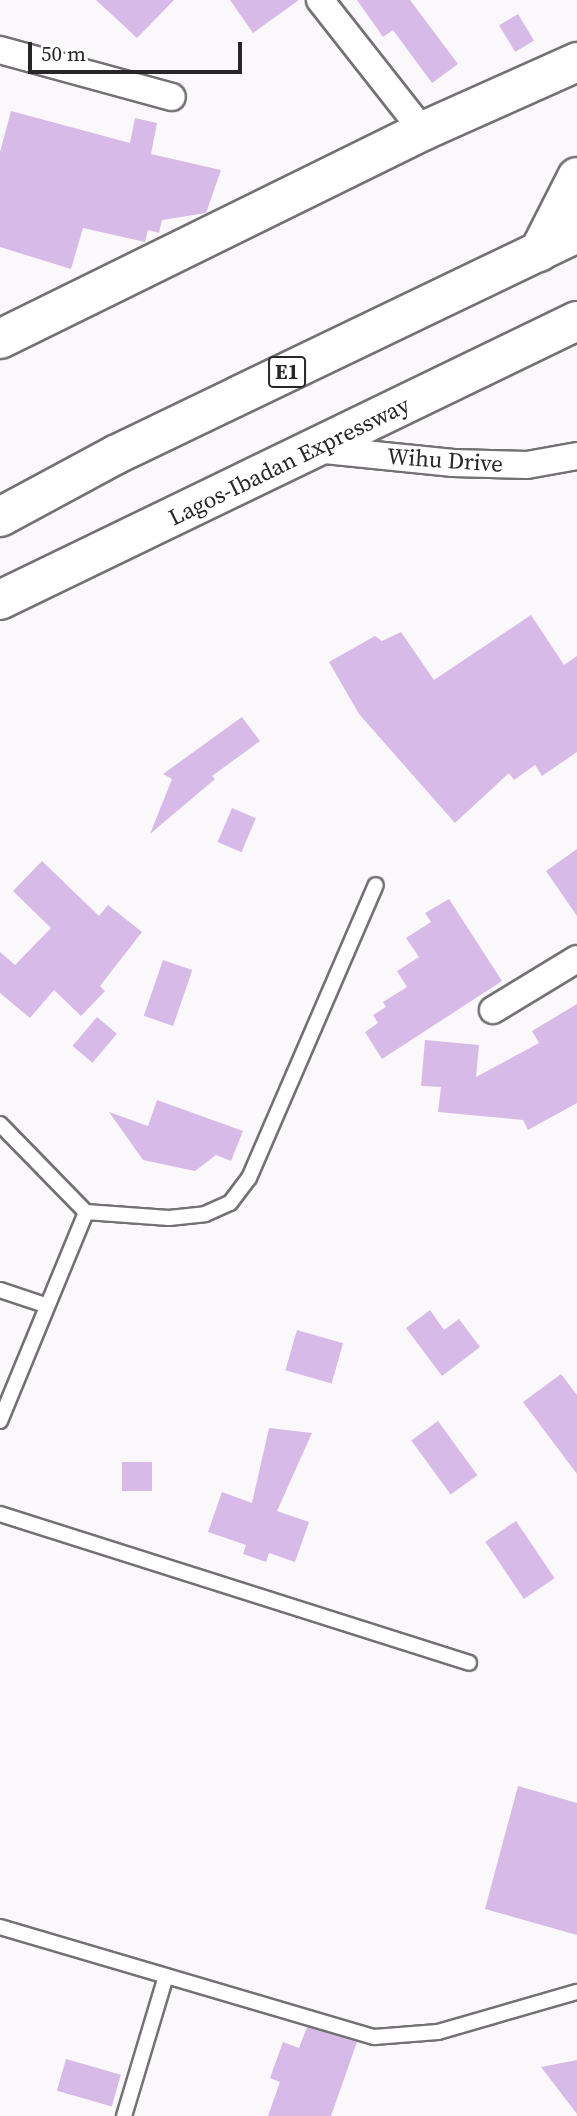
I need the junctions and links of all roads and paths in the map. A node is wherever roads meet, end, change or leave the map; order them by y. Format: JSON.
{"nodes":[{"id":1,"x":320,"y":0,"type":"edge"},
{"id":2,"x":0,"y":50,"type":"edge"},
{"id":3,"x":577,"y":62,"type":"edge"},
{"id":4,"x":172,"y":97,"type":"dead end"},
{"id":5,"x":423,"y":131,"type":"junction"},
{"id":6,"x":577,"y":177,"type":"edge"},
{"id":7,"x":577,"y":233,"type":"edge"},
{"id":8,"x":539,"y":252,"type":"junction"},
{"id":9,"x":577,"y":321,"type":"edge"},
{"id":10,"x":0,"y":339,"type":"edge"},
{"id":11,"x":313,"y":449,"type":"junction"},
{"id":12,"x":577,"y":456,"type":"edge"},
{"id":13,"x":0,"y":517,"type":"edge"},
{"id":14,"x":0,"y":600,"type":"edge"},
{"id":15,"x":376,"y":885,"type":"dead end"},
{"id":16,"x":577,"y":959,"type":"edge"},
{"id":17,"x":493,"y":1010,"type":"dead end"},
{"id":18,"x":0,"y":1124,"type":"edge"},
{"id":19,"x":86,"y":1212,"type":"junction"},
{"id":20,"x":0,"y":1290,"type":"edge"},
{"id":21,"x":45,"y":1305,"type":"junction"},
{"id":22,"x":0,"y":1421,"type":"edge"},
{"id":23,"x":0,"y":1514,"type":"edge"},
{"id":24,"x":470,"y":1663,"type":"dead end"},
{"id":25,"x":0,"y":1927,"type":"edge"},
{"id":26,"x":166,"y":1976,"type":"junction"},
{"id":27,"x":577,"y":1992,"type":"edge"},
{"id":28,"x":124,"y":2116,"type":"edge"}],
"edges":[{"from":1,"to":5,"type":"street"},
{"from":2,"to":4,"type":"street"},
{"from":3,"to":5,"type":"main road"},
{"from":5,"to":10,"type":"main road"},
{"from":6,"to":8,"type":"main road"},
{"from":7,"to":8,"type":"main road","number":"E1"},
{"from":8,"to":13,"type":"main road","number":"E1"},
{"from":9,"to":11,"type":"main road","name":"Lagos-Ibadan Expressway"},
{"from":11,"to":12,"type":"street","name":"Wihu Drive"},
{"from":11,"to":14,"type":"main road","name":"Lagos-Ibadan Expressway"},
{"from":15,"to":19,"type":"lane"},
{"from":16,"to":17,"type":"street"},
{"from":18,"to":19,"type":"lane"},
{"from":19,"to":21,"type":"lane"},
{"from":20,"to":21,"type":"lane"},
{"from":21,"to":22,"type":"lane"},
{"from":23,"to":24,"type":"lane"},
{"from":25,"to":26,"type":"lane"},
{"from":26,"to":27,"type":"lane"},
{"from":26,"to":28,"type":"lane"}]}
